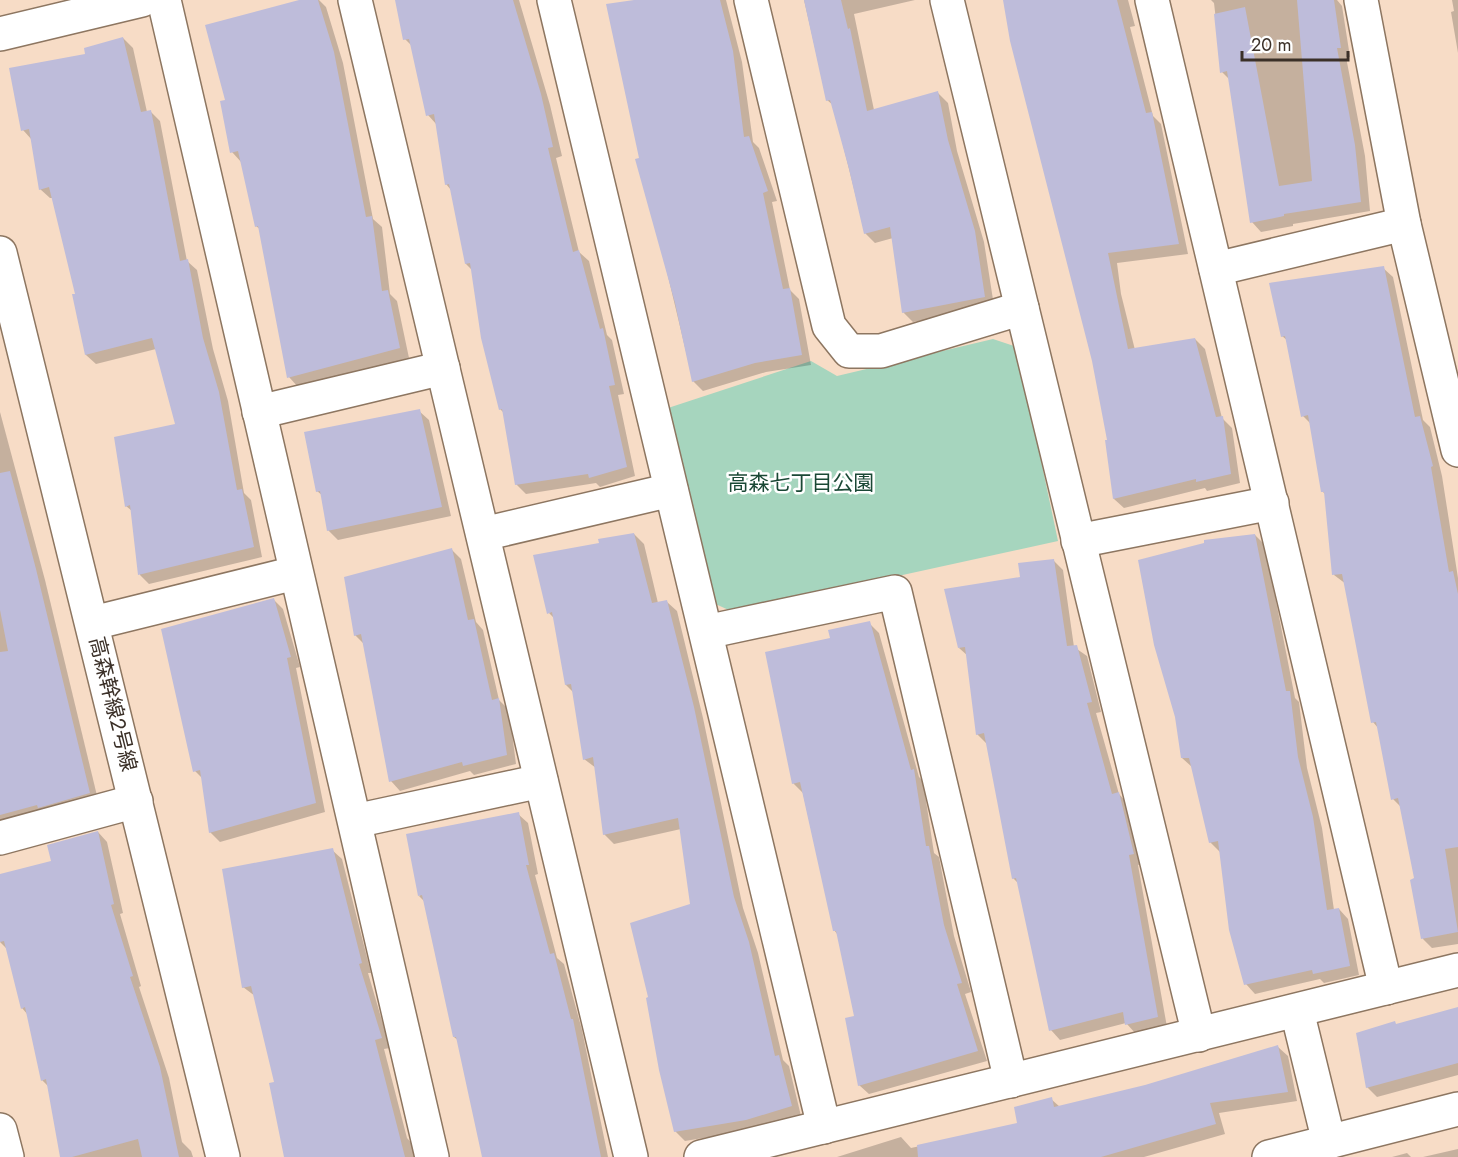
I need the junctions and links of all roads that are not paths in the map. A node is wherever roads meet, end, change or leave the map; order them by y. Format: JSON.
{"nodes":[{"id":1,"x":142,"y":0,"type":"edge"},
{"id":2,"x":164,"y":0,"type":"edge"},
{"id":3,"x":355,"y":0,"type":"edge"},
{"id":4,"x":554,"y":0,"type":"edge"},
{"id":5,"x":751,"y":0,"type":"edge"},
{"id":6,"x":947,"y":0,"type":"edge"},
{"id":7,"x":1152,"y":0,"type":"edge"},
{"id":8,"x":1361,"y":0,"type":"edge"},
{"id":9,"x":0,"y":34,"type":"edge"},
{"id":10,"x":1404,"y":224,"type":"junction"},
{"id":11,"x":0,"y":253,"type":"edge"},
{"id":12,"x":1216,"y":269,"type":"junction"},
{"id":13,"x":1022,"y":308,"type":"junction"},
{"id":14,"x":1448,"y":364,"type":"edge"},
{"id":15,"x":443,"y":368,"type":"junction"},
{"id":16,"x":259,"y":412,"type":"junction"},
{"id":17,"x":1458,"y":450,"type":"edge"},
{"id":18,"x":672,"y":490,"type":"junction"},
{"id":19,"x":1272,"y":503,"type":"junction"},
{"id":20,"x":483,"y":534,"type":"junction"},
{"id":21,"x":1078,"y":540,"type":"junction"},
{"id":22,"x":295,"y":573,"type":"junction"},
{"id":23,"x":93,"y":623,"type":"junction"},
{"id":24,"x":706,"y":632,"type":"junction"},
{"id":25,"x":542,"y":781,"type":"junction"},
{"id":26,"x":136,"y":801,"type":"junction"},
{"id":27,"x":355,"y":821,"type":"junction"},
{"id":28,"x":0,"y":838,"type":"edge"},
{"id":29,"x":1458,"y":970,"type":"edge"},
{"id":30,"x":1386,"y":988,"type":"junction"},
{"id":31,"x":1297,"y":1011,"type":"junction"},
{"id":32,"x":1199,"y":1035,"type":"junction"},
{"id":33,"x":1011,"y":1081,"type":"junction"},
{"id":34,"x":1458,"y":1109,"type":"edge"},
{"id":35,"x":824,"y":1127,"type":"junction"},
{"id":36,"x":0,"y":1130,"type":"edge"},
{"id":37,"x":1329,"y":1142,"type":"junction"},
{"id":38,"x":734,"y":1153,"type":"edge"},
{"id":39,"x":7,"y":1157,"type":"edge"},
{"id":40,"x":223,"y":1157,"type":"edge"},
{"id":41,"x":432,"y":1157,"type":"edge"},
{"id":42,"x":631,"y":1157,"type":"edge"},
{"id":43,"x":701,"y":1157,"type":"edge"},
{"id":44,"x":1269,"y":1157,"type":"edge"}],
"edges":[{"from":1,"to":9,"type":"street"},
{"from":2,"to":16,"type":"street"},
{"from":3,"to":15,"type":"street"},
{"from":4,"to":18,"type":"street"},
{"from":5,"to":13,"type":"street"},
{"from":6,"to":13,"type":"street"},
{"from":7,"to":12,"type":"street"},
{"from":8,"to":10,"type":"street"},
{"from":10,"to":12,"type":"street"},
{"from":10,"to":14,"type":"street"},
{"from":11,"to":23,"type":"street","name":"高森幹線２号線"},
{"from":12,"to":19,"type":"street"},
{"from":13,"to":21,"type":"street"},
{"from":14,"to":17,"type":"street"},
{"from":15,"to":16,"type":"street"},
{"from":15,"to":20,"type":"street"},
{"from":16,"to":22,"type":"street"},
{"from":18,"to":20,"type":"street"},
{"from":18,"to":24,"type":"street"},
{"from":19,"to":21,"type":"street"},
{"from":19,"to":30,"type":"street"},
{"from":20,"to":25,"type":"street"},
{"from":21,"to":32,"type":"street"},
{"from":22,"to":23,"type":"street"},
{"from":22,"to":27,"type":"street"},
{"from":23,"to":26,"type":"street","name":"高森幹線２号線"},
{"from":24,"to":33,"type":"street"},
{"from":24,"to":35,"type":"street"},
{"from":25,"to":27,"type":"street"},
{"from":25,"to":42,"type":"street"},
{"from":26,"to":28,"type":"street"},
{"from":26,"to":40,"type":"street","name":"高森幹線２号線"},
{"from":27,"to":41,"type":"street"},
{"from":29,"to":30,"type":"street"},
{"from":30,"to":31,"type":"street"},
{"from":31,"to":32,"type":"street"},
{"from":31,"to":37,"type":"street"},
{"from":32,"to":33,"type":"street"},
{"from":33,"to":35,"type":"street"},
{"from":34,"to":37,"type":"street"},
{"from":35,"to":38,"type":"street"},
{"from":36,"to":39,"type":"street"},
{"from":37,"to":44,"type":"street"},
{"from":38,"to":43,"type":"street"}]}
